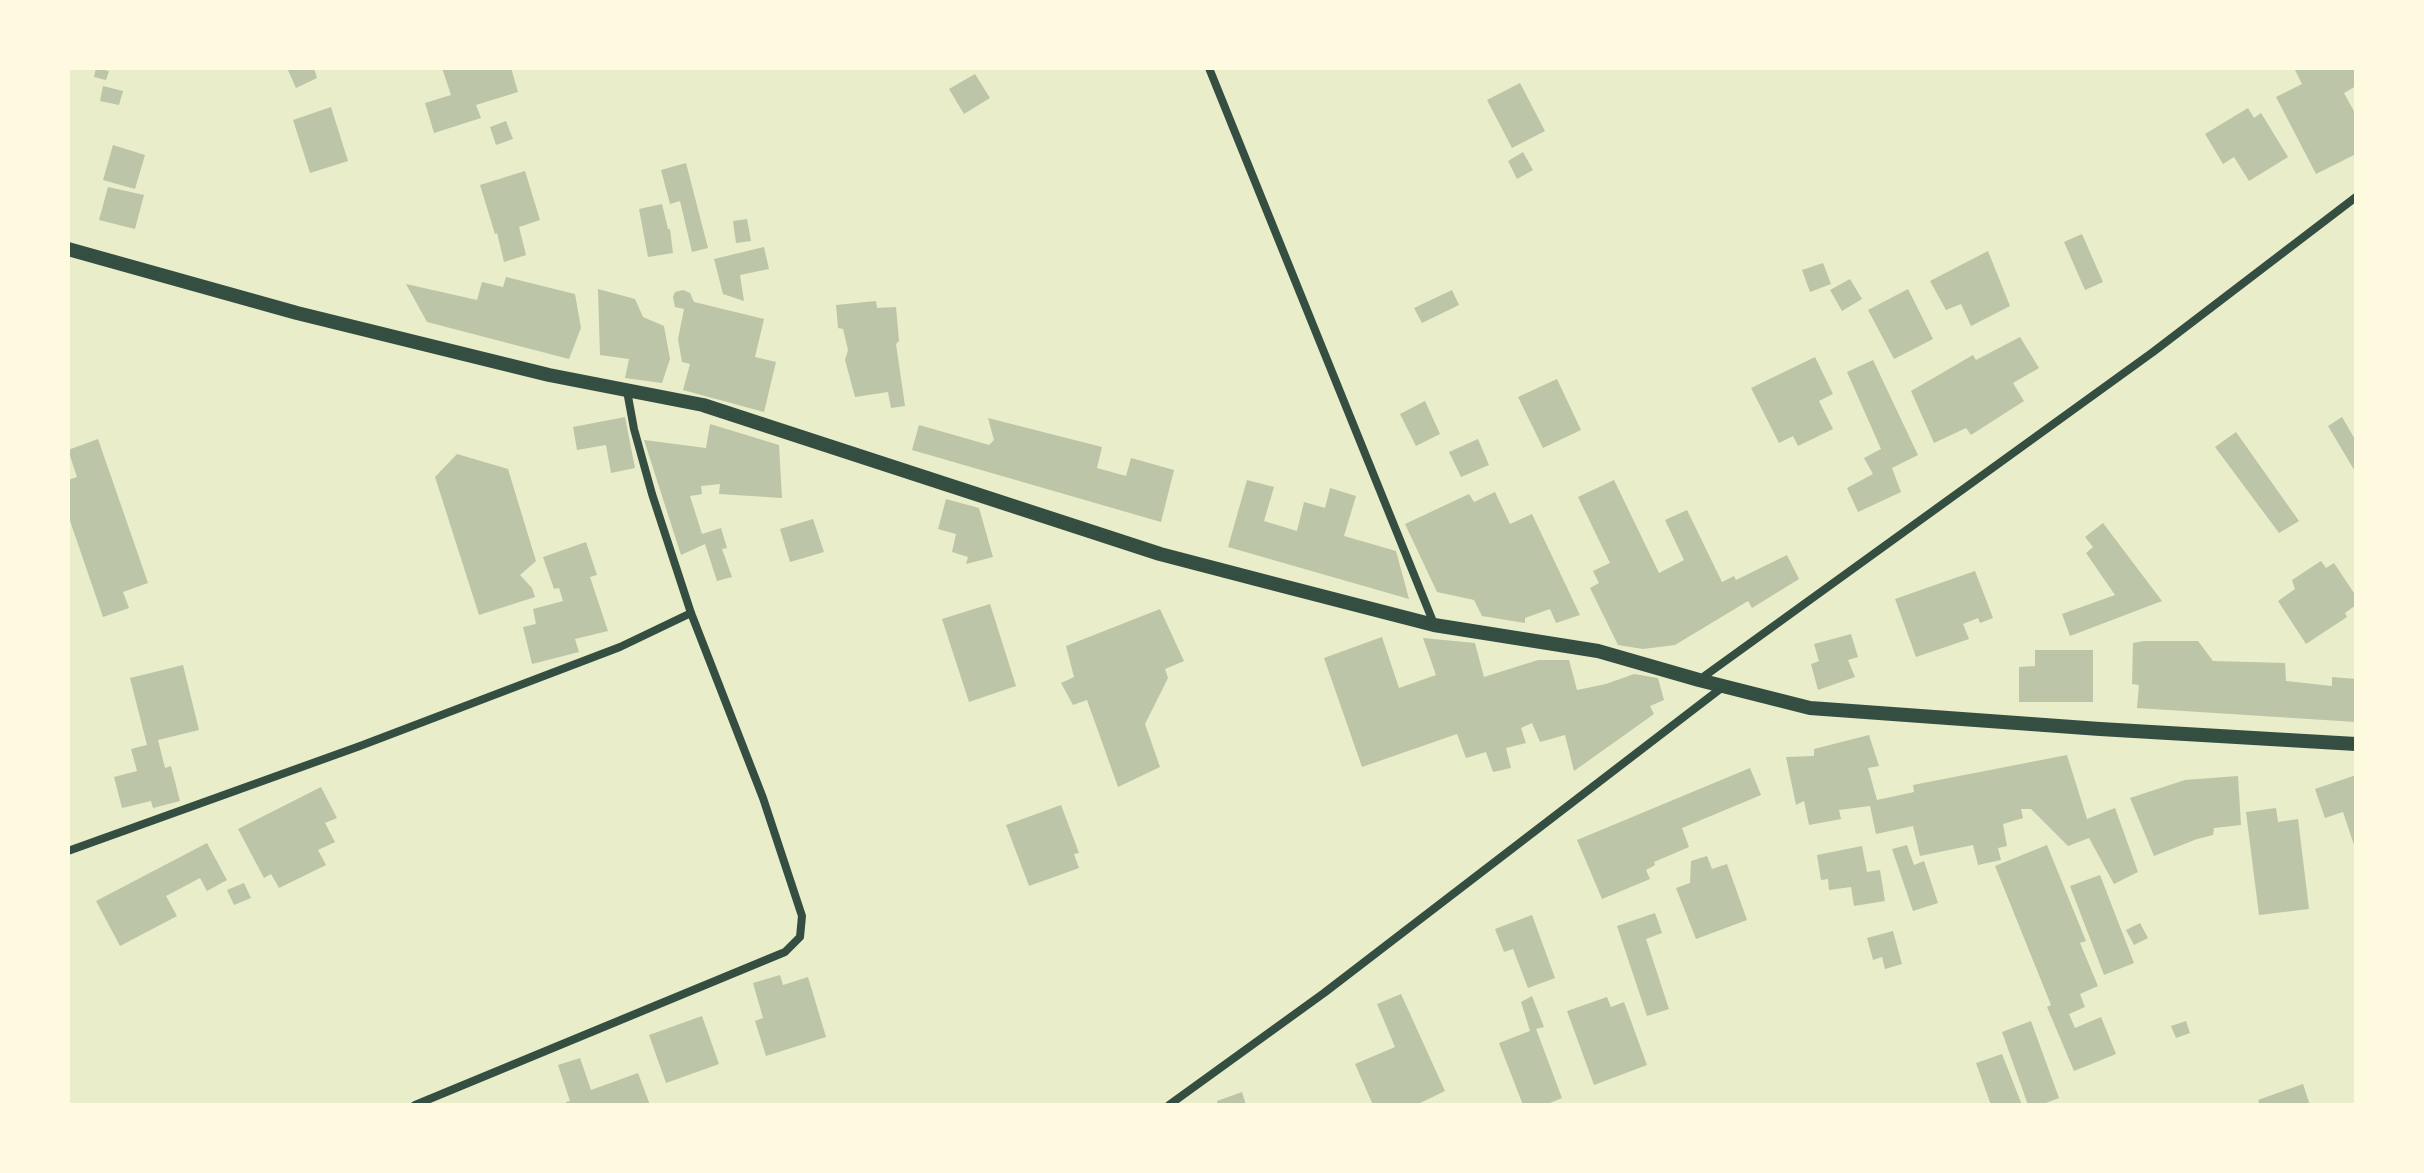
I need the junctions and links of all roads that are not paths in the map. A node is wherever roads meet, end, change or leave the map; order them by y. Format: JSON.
{"nodes":[{"id":1,"x":1209,"y":68,"type":"edge"},
{"id":2,"x":2356,"y":197,"type":"edge"},
{"id":3,"x":68,"y":249,"type":"edge"},
{"id":4,"x":627,"y":391,"type":"junction"},
{"id":5,"x":691,"y":613,"type":"junction"},
{"id":6,"x":1434,"y":625,"type":"junction"},
{"id":7,"x":1699,"y":680,"type":"junction"},
{"id":8,"x":1724,"y":686,"type":"junction"},
{"id":9,"x":2356,"y":744,"type":"edge"},
{"id":10,"x":68,"y":851,"type":"edge"},
{"id":11,"x":415,"y":1105,"type":"edge"},
{"id":12,"x":1169,"y":1105,"type":"edge"}],
"edges":[{"from":1,"to":6,"type":"street"},
{"from":2,"to":7,"type":"street"},
{"from":3,"to":4,"type":"street"},
{"from":4,"to":5,"type":"street"},
{"from":4,"to":6,"type":"street"},
{"from":5,"to":10,"type":"street"},
{"from":5,"to":11,"type":"street"},
{"from":6,"to":7,"type":"street"},
{"from":7,"to":8,"type":"street"},
{"from":8,"to":9,"type":"street"},
{"from":8,"to":12,"type":"street"}]}
